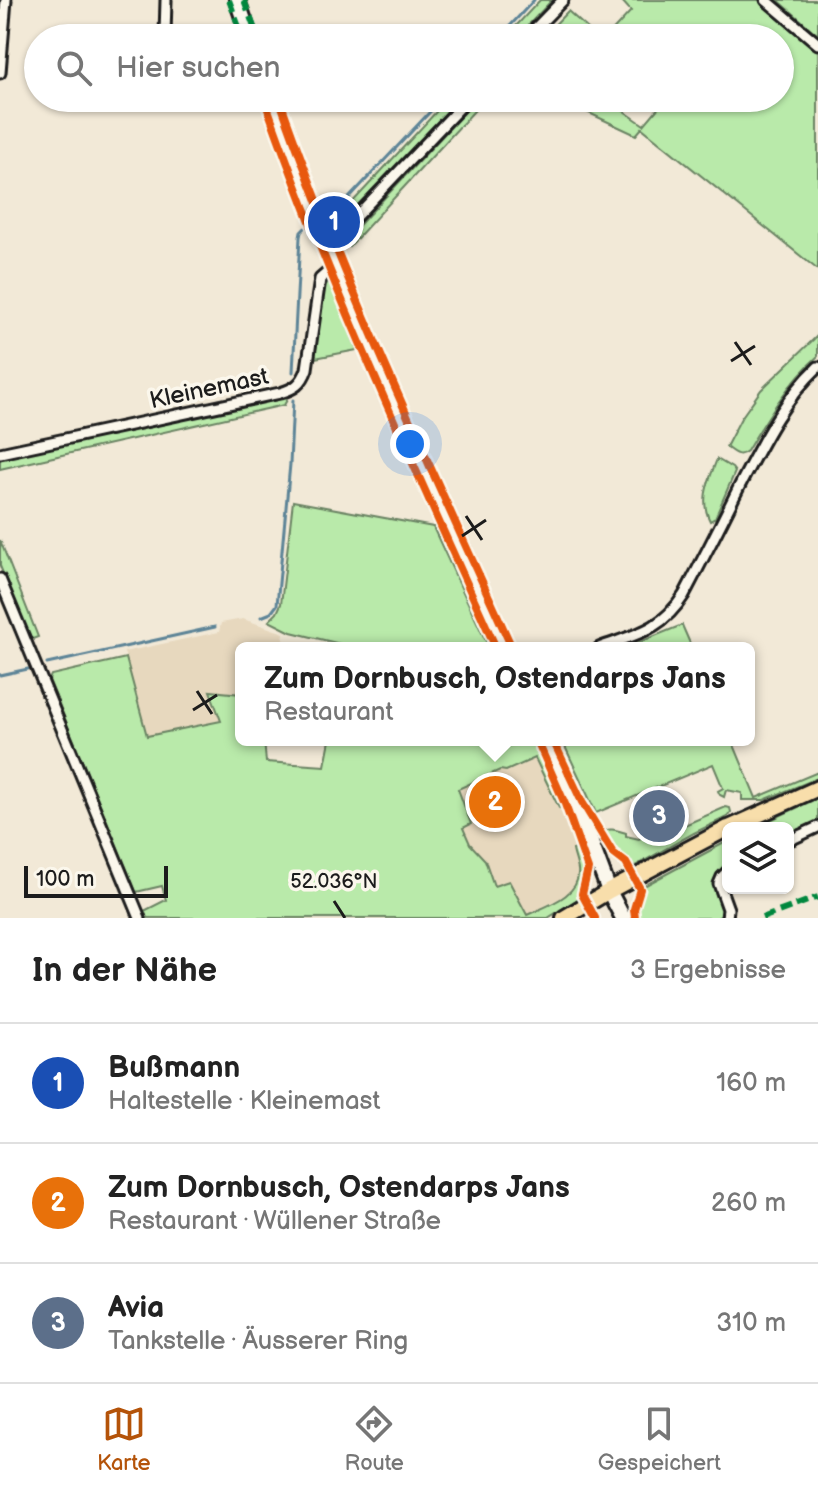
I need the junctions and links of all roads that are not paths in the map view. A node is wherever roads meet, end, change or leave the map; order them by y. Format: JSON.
{"nodes":[{"id":1,"x":6,"y":0,"type":"edge"},
{"id":2,"x":166,"y":0,"type":"edge"},
{"id":3,"x":237,"y":0,"type":"edge"},
{"id":4,"x":563,"y":0,"type":"edge"},
{"id":5,"x":766,"y":0,"type":"edge"},
{"id":6,"x":165,"y":24,"type":"edge"},
{"id":7,"x":245,"y":24,"type":"edge"},
{"id":8,"x":540,"y":24,"type":"edge"},
{"id":9,"x":818,"y":44,"type":"edge"},
{"id":10,"x":0,"y":73,"type":"edge"},
{"id":11,"x":276,"y":112,"type":"edge"},
{"id":12,"x":456,"y":112,"type":"edge"},
{"id":13,"x":327,"y":247,"type":"junction"},
{"id":14,"x":335,"y":266,"type":"junction"},
{"id":15,"x":818,"y":367,"type":"edge"},
{"id":16,"x":0,"y":453,"type":"edge"},
{"id":17,"x":0,"y":579,"type":"edge"},
{"id":18,"x":501,"y":642,"type":"edge"},
{"id":19,"x":614,"y":642,"type":"edge"},
{"id":20,"x":548,"y":746,"type":"edge"},
{"id":21,"x":818,"y":788,"type":"edge"},
{"id":22,"x":742,"y":822,"type":"edge"},
{"id":23,"x":818,"y":827,"type":"edge"},
{"id":24,"x":722,"y":831,"type":"edge"},
{"id":25,"x":794,"y":838,"type":"edge"},
{"id":26,"x":609,"y":891,"type":"junction"},
{"id":27,"x":723,"y":894,"type":"edge"},
{"id":28,"x":140,"y":918,"type":"edge"},
{"id":29,"x":564,"y":918,"type":"edge"},
{"id":30,"x":623,"y":918,"type":"edge"},
{"id":31,"x":727,"y":918,"type":"edge"}],
"edges":[{"from":1,"to":10,"type":"street"},
{"from":2,"to":6,"type":"street"},
{"from":3,"to":7,"type":"main road"},
{"from":4,"to":8,"type":"street"},
{"from":5,"to":9,"type":"street"},
{"from":11,"to":13,"type":"main road"},
{"from":12,"to":13,"type":"street"},
{"from":13,"to":14,"type":"main road"},
{"from":14,"to":16,"type":"street","name":"Kleinemast"},
{"from":14,"to":18,"type":"main road"},
{"from":15,"to":19,"type":"street"},
{"from":17,"to":28,"type":"street"},
{"from":20,"to":26,"type":"main road"},
{"from":21,"to":22,"type":"main road"},
{"from":23,"to":25,"type":"street"},
{"from":24,"to":26,"type":"main road"},
{"from":26,"to":29,"type":"main road"},
{"from":26,"to":30,"type":"main road"},
{"from":27,"to":31,"type":"street"}]}
